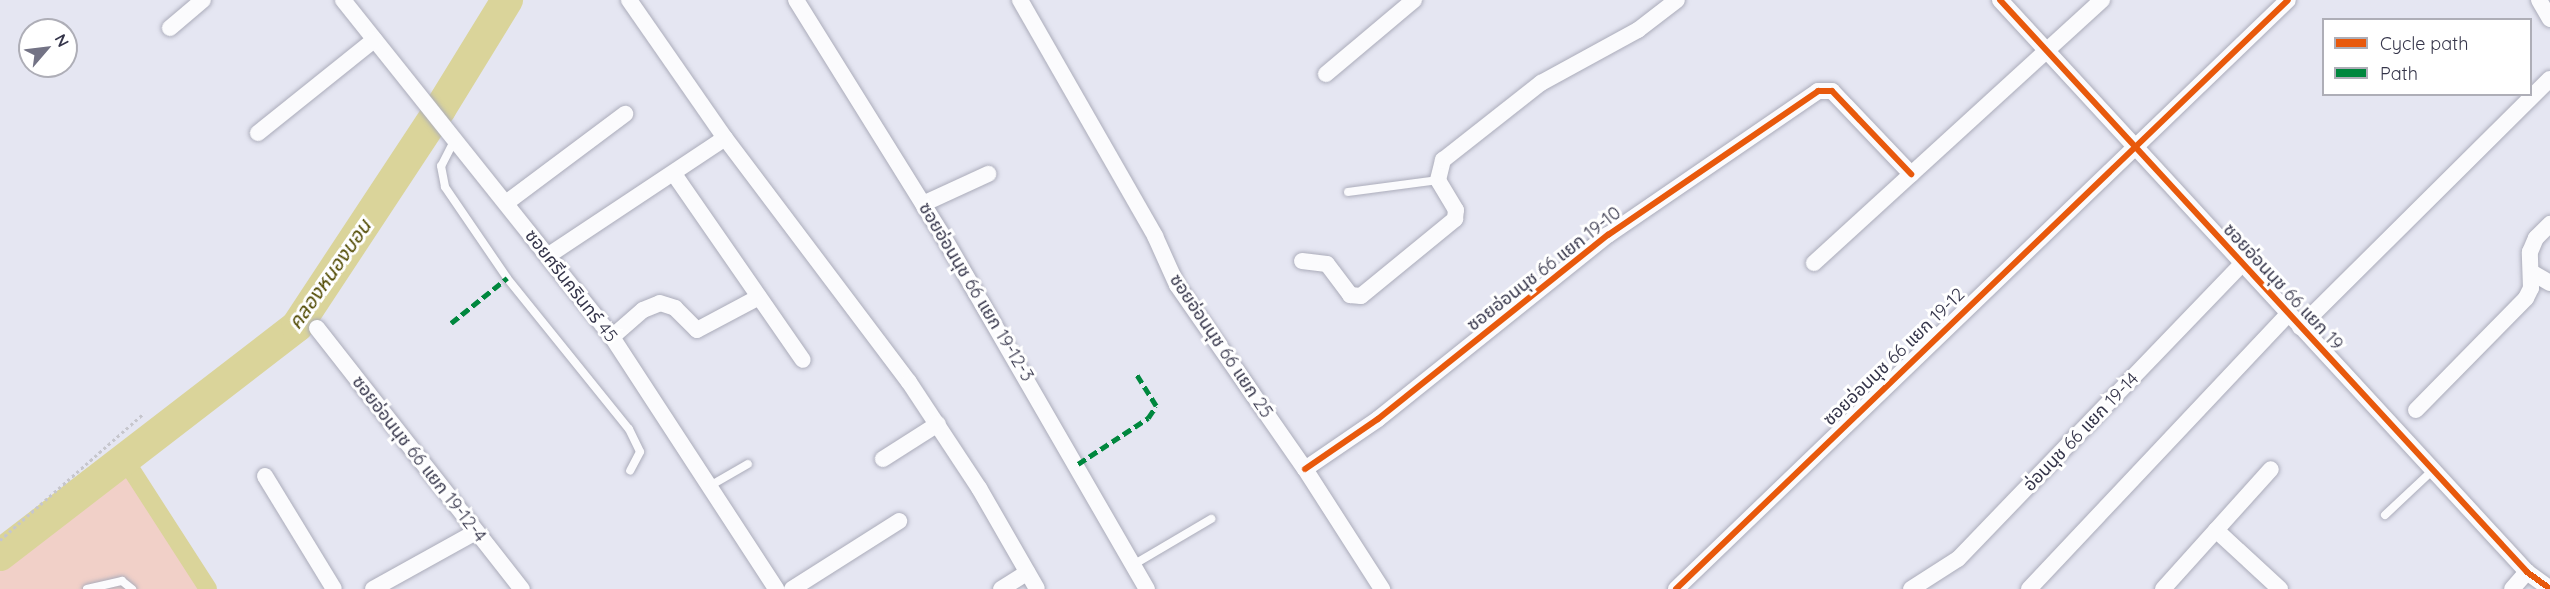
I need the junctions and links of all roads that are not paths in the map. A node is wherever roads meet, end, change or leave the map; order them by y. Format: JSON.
{"nodes":[{"id":1,"x":203,"y":0,"type":"edge"},
{"id":2,"x":343,"y":0,"type":"edge"},
{"id":3,"x":629,"y":0,"type":"edge"},
{"id":4,"x":796,"y":0,"type":"edge"},
{"id":5,"x":1020,"y":0,"type":"edge"},
{"id":6,"x":1414,"y":0,"type":"edge"},
{"id":7,"x":1677,"y":0,"type":"edge"},
{"id":8,"x":2000,"y":0,"type":"edge"},
{"id":9,"x":2102,"y":0,"type":"edge"},
{"id":10,"x":2288,"y":0,"type":"edge"},
{"id":11,"x":2539,"y":0,"type":"edge"},
{"id":12,"x":2550,"y":20,"type":"edge"},
{"id":13,"x":170,"y":28,"type":"dead end"},
{"id":14,"x":374,"y":40,"type":"junction"},
{"id":15,"x":2047,"y":52,"type":"junction"},
{"id":16,"x":1326,"y":74,"type":"dead end"},
{"id":17,"x":2550,"y":79,"type":"edge"},
{"id":18,"x":625,"y":114,"type":"dead end"},
{"id":19,"x":258,"y":134,"type":"dead end"},
{"id":20,"x":725,"y":138,"type":"junction"},
{"id":21,"x":454,"y":141,"type":"junction"},
{"id":22,"x":2133,"y":148,"type":"junction"},
{"id":23,"x":674,"y":174,"type":"junction"},
{"id":24,"x":988,"y":174,"type":"dead end"},
{"id":25,"x":1911,"y":174,"type":"junction"},
{"id":26,"x":1438,"y":180,"type":"junction"},
{"id":27,"x":1348,"y":192,"type":"dead end"},
{"id":28,"x":506,"y":203,"type":"junction"},
{"id":29,"x":923,"y":204,"type":"junction"},
{"id":30,"x":2550,"y":224,"type":"edge"},
{"id":31,"x":549,"y":255,"type":"junction"},
{"id":32,"x":1302,"y":261,"type":"dead end"},
{"id":33,"x":1814,"y":263,"type":"dead end"},
{"id":34,"x":2242,"y":264,"type":"junction"},
{"id":35,"x":2531,"y":272,"type":"junction"},
{"id":36,"x":2550,"y":283,"type":"edge"},
{"id":37,"x":759,"y":297,"type":"junction"},
{"id":38,"x":2288,"y":314,"type":"junction"},
{"id":39,"x":2300,"y":327,"type":"junction"},
{"id":40,"x":317,"y":328,"type":"dead end"},
{"id":41,"x":612,"y":337,"type":"junction"},
{"id":42,"x":803,"y":360,"type":"dead end"},
{"id":43,"x":938,"y":424,"type":"junction"},
{"id":44,"x":2397,"y":432,"type":"junction"},
{"id":45,"x":883,"y":459,"type":"dead end"},
{"id":46,"x":748,"y":465,"type":"dead end"},
{"id":47,"x":1305,"y":469,"type":"junction"},
{"id":48,"x":2271,"y":470,"type":"dead end"},
{"id":49,"x":2433,"y":470,"type":"junction"},
{"id":50,"x":630,"y":471,"type":"dead end"},
{"id":51,"x":265,"y":476,"type":"dead end"},
{"id":52,"x":708,"y":487,"type":"junction"},
{"id":53,"x":2385,"y":515,"type":"dead end"},
{"id":54,"x":1211,"y":519,"type":"dead end"},
{"id":55,"x":899,"y":521,"type":"dead end"},
{"id":56,"x":2216,"y":530,"type":"junction"},
{"id":57,"x":476,"y":532,"type":"junction"},
{"id":58,"x":1133,"y":565,"type":"junction"},
{"id":59,"x":2527,"y":572,"type":"junction"},
{"id":60,"x":1027,"y":573,"type":"junction"},
{"id":61,"x":87,"y":589,"type":"edge"},
{"id":62,"x":132,"y":589,"type":"edge"},
{"id":63,"x":334,"y":589,"type":"edge"},
{"id":64,"x":372,"y":589,"type":"edge"},
{"id":65,"x":522,"y":589,"type":"edge"},
{"id":66,"x":776,"y":589,"type":"edge"},
{"id":67,"x":792,"y":589,"type":"edge"},
{"id":68,"x":1001,"y":589,"type":"edge"},
{"id":69,"x":1037,"y":589,"type":"edge"},
{"id":70,"x":1147,"y":589,"type":"edge"},
{"id":71,"x":1382,"y":589,"type":"edge"},
{"id":72,"x":1676,"y":589,"type":"edge"},
{"id":73,"x":1911,"y":589,"type":"edge"},
{"id":74,"x":2029,"y":589,"type":"edge"},
{"id":75,"x":2163,"y":589,"type":"edge"},
{"id":76,"x":2280,"y":589,"type":"edge"},
{"id":77,"x":2512,"y":589,"type":"edge"},
{"id":78,"x":2550,"y":589,"type":"edge"}],
"edges":[{"from":1,"to":13,"type":"street"},
{"from":2,"to":14,"type":"street","name":"ซอยศรีนครินทร์ 45"},
{"from":3,"to":20,"type":"street"},
{"from":4,"to":29,"type":"street","name":"ซอยอ่อนนุช 66 แยก 19-12-3"},
{"from":5,"to":47,"type":"street","name":"ซอยอ่อนนุช 66 แยก 25"},
{"from":6,"to":16,"type":"street"},
{"from":7,"to":26,"type":"street"},
{"from":8,"to":15,"type":"street","name":"ซอยอ่อนนุช 66 แยก 19"},
{"from":9,"to":15,"type":"street"},
{"from":10,"to":22,"type":"street","name":"ซอยอ่อนนุช 66 แยก 19-12"},
{"from":11,"to":12,"type":"street"},
{"from":14,"to":19,"type":"street"},
{"from":14,"to":21,"type":"street","name":"ซอยศรีนครินทร์ 45"},
{"from":15,"to":22,"type":"street","name":"ซอยอ่อนนุช 66 แยก 19"},
{"from":15,"to":25,"type":"street"},
{"from":17,"to":39,"type":"street"},
{"from":18,"to":28,"type":"street"},
{"from":20,"to":23,"type":"street"},
{"from":20,"to":43,"type":"street"},
{"from":21,"to":28,"type":"street","name":"ซอยศรีนครินทร์ 45"},
{"from":21,"to":50,"type":"lane"},
{"from":22,"to":34,"type":"street","name":"ซอยอ่อนนุช 66 แยก 19"},
{"from":22,"to":72,"type":"street","name":"ซอยอ่อนนุช 66 แยก 19-12"},
{"from":23,"to":31,"type":"street"},
{"from":23,"to":37,"type":"street"},
{"from":24,"to":29,"type":"street"},
{"from":25,"to":33,"type":"street"},
{"from":25,"to":47,"type":"street","name":"ซอยอ่อนนุช 66 แยก 19-10"},
{"from":26,"to":27,"type":"lane"},
{"from":26,"to":32,"type":"street"},
{"from":28,"to":31,"type":"street","name":"ซอยศรีนครินทร์ 45"},
{"from":29,"to":58,"type":"street","name":"ซอยอ่อนนุช 66 แยก 19-12-3"},
{"from":30,"to":35,"type":"street"},
{"from":31,"to":41,"type":"street","name":"ซอยศรีนครินทร์ 45"},
{"from":34,"to":38,"type":"street","name":"ซอยอ่อนนุช 66 แยก 19"},
{"from":34,"to":73,"type":"street","name":"อ่อนนุช 66 แยก 19-14"},
{"from":35,"to":36,"type":"street"},
{"from":35,"to":44,"type":"street"},
{"from":37,"to":41,"type":"street"},
{"from":37,"to":42,"type":"street"},
{"from":38,"to":39,"type":"street","name":"ซอยอ่อนนุช 66 แยก 19"},
{"from":38,"to":74,"type":"street"},
{"from":39,"to":44,"type":"street","name":"ซอยอ่อนนุช 66 แยก 19"},
{"from":40,"to":57,"type":"street","name":"ซอยอ่อนนุช 66 แยก 19-12-4"},
{"from":41,"to":52,"type":"street","name":"ซอยศรีนครินทร์ 45"},
{"from":43,"to":45,"type":"street"},
{"from":43,"to":60,"type":"street"},
{"from":44,"to":49,"type":"street","name":"ซอยอ่อนนุช 66 แยก 19"},
{"from":46,"to":52,"type":"lane"},
{"from":47,"to":71,"type":"street","name":"ซอยอ่อนนุช 66 แยก 25"},
{"from":48,"to":56,"type":"street"},
{"from":49,"to":53,"type":"lane"},
{"from":49,"to":59,"type":"street","name":"ซอยอ่อนนุช 66 แยก 19"},
{"from":51,"to":63,"type":"street"},
{"from":52,"to":66,"type":"street","name":"ซอยศรีนครินทร์ 45"},
{"from":54,"to":58,"type":"lane"},
{"from":55,"to":67,"type":"street"},
{"from":56,"to":75,"type":"street"},
{"from":56,"to":76,"type":"street"},
{"from":57,"to":64,"type":"street"},
{"from":57,"to":65,"type":"street","name":"ซอยอ่อนนุช 66 แยก 19-12-4"},
{"from":58,"to":70,"type":"street","name":"ซอยอ่อนนุช 66 แยก 19-12-3"},
{"from":59,"to":77,"type":"street"},
{"from":59,"to":78,"type":"street","name":"ซอยอ่อนนุช 66 แยก 19"},
{"from":60,"to":68,"type":"street"},
{"from":60,"to":69,"type":"street"},
{"from":61,"to":62,"type":"lane"}]}
